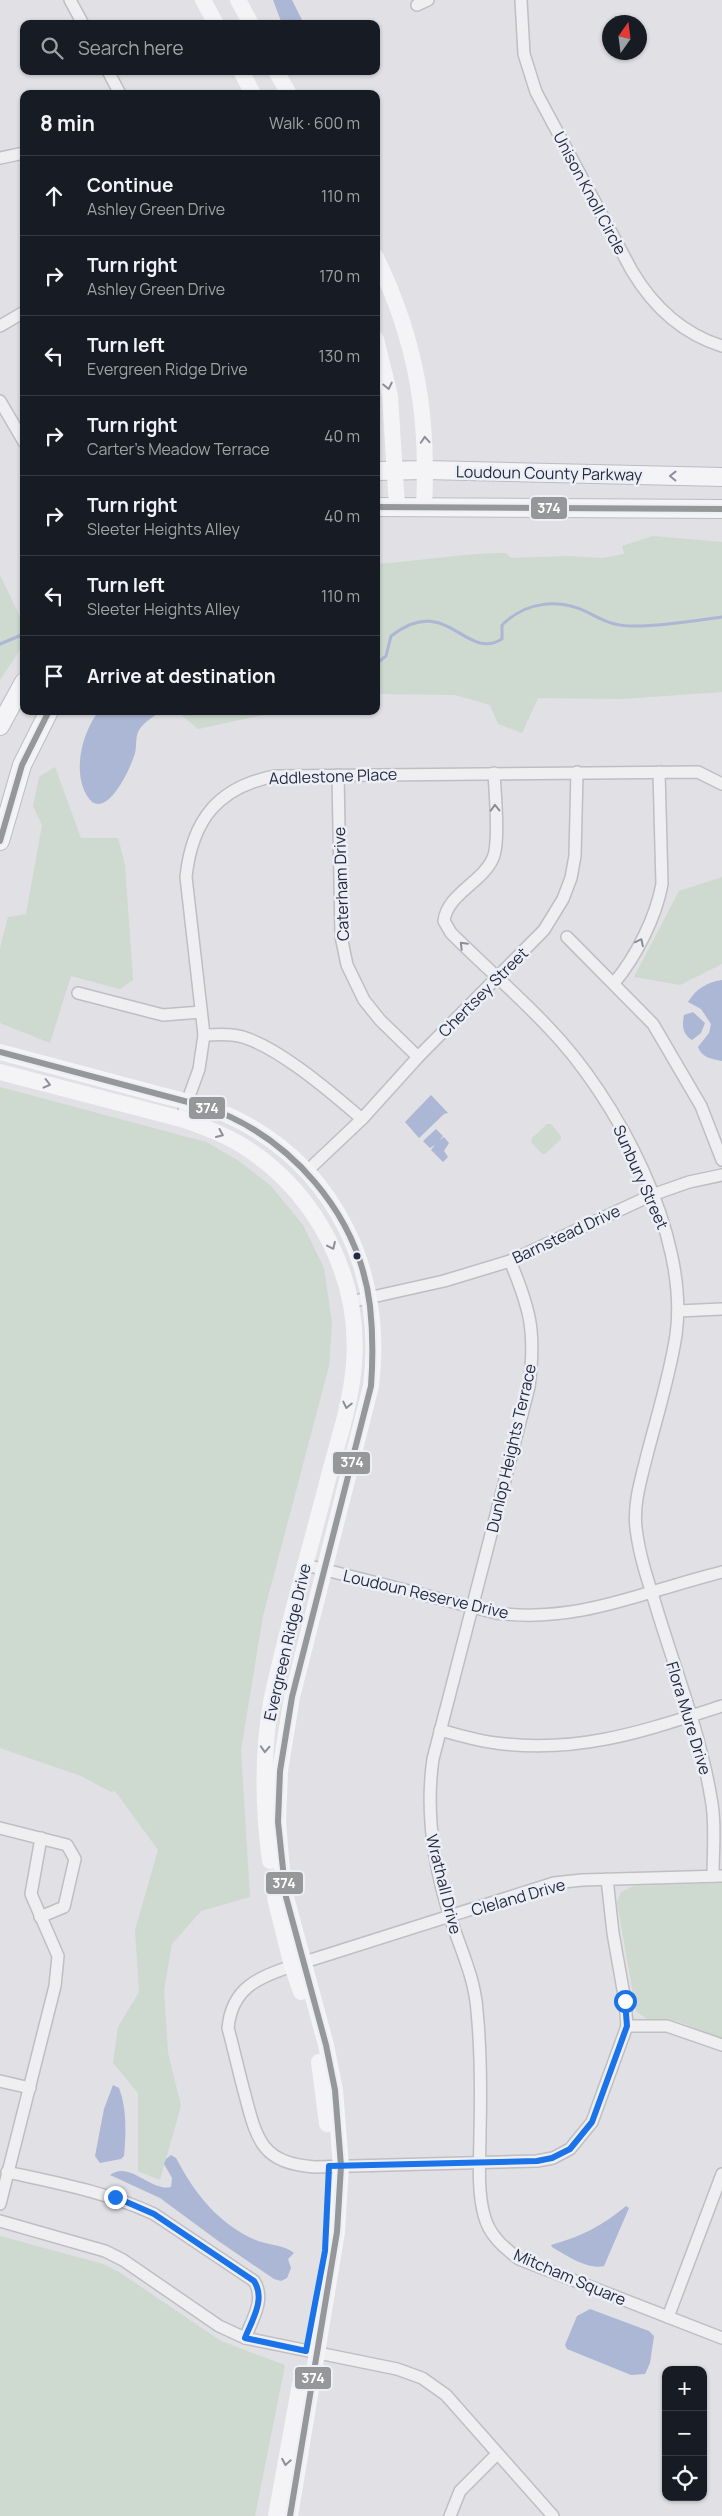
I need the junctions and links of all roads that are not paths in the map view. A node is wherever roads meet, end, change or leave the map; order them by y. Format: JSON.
{"nodes":[{"id":1,"x":70,"y":0,"type":"edge"},
{"id":2,"x":203,"y":0,"type":"edge"},
{"id":3,"x":238,"y":0,"type":"edge"},
{"id":4,"x":428,"y":0,"type":"edge"},
{"id":5,"x":521,"y":0,"type":"edge"},
{"id":6,"x":417,"y":5,"type":"dead end"},
{"id":7,"x":81,"y":20,"type":"edge"},
{"id":8,"x":214,"y":20,"type":"edge"},
{"id":9,"x":248,"y":20,"type":"edge"},
{"id":10,"x":110,"y":75,"type":"edge"},
{"id":11,"x":243,"y":75,"type":"edge"},
{"id":12,"x":278,"y":75,"type":"edge"},
{"id":13,"x":118,"y":90,"type":"edge"},
{"id":14,"x":252,"y":90,"type":"edge"},
{"id":15,"x":287,"y":90,"type":"edge"},
{"id":16,"x":20,"y":154,"type":"edge"},
{"id":17,"x":0,"y":158,"type":"edge"},
{"id":18,"x":380,"y":267,"type":"edge"},
{"id":19,"x":20,"y":314,"type":"edge"},
{"id":20,"x":0,"y":326,"type":"edge"},
{"id":21,"x":722,"y":346,"type":"edge"},
{"id":22,"x":380,"y":355,"type":"edge"},
{"id":23,"x":0,"y":401,"type":"edge"},
{"id":24,"x":20,"y":435,"type":"edge"},
{"id":25,"x":396,"y":470,"type":"junction"},
{"id":26,"x":426,"y":470,"type":"junction"},
{"id":27,"x":380,"y":471,"type":"edge"},
{"id":28,"x":722,"y":477,"type":"edge"},
{"id":29,"x":397,"y":506,"type":"junction"},
{"id":30,"x":424,"y":506,"type":"junction"},
{"id":31,"x":380,"y":507,"type":"edge"},
{"id":32,"x":722,"y":509,"type":"edge"},
{"id":33,"x":20,"y":689,"type":"edge"},
{"id":34,"x":47,"y":715,"type":"edge"},
{"id":35,"x":0,"y":726,"type":"edge"},
{"id":36,"x":577,"y":772,"type":"junction"},
{"id":37,"x":659,"y":772,"type":"junction"},
{"id":38,"x":494,"y":773,"type":"junction"},
{"id":39,"x":338,"y":775,"type":"junction"},
{"id":40,"x":722,"y":784,"type":"edge"},
{"id":41,"x":0,"y":841,"type":"edge"},
{"id":42,"x":567,"y":937,"type":"dead end"},
{"id":43,"x":497,"y":979,"type":"junction"},
{"id":44,"x":614,"y":983,"type":"junction"},
{"id":45,"x":78,"y":993,"type":"dead end"},
{"id":46,"x":201,"y":1012,"type":"junction"},
{"id":47,"x":204,"y":1035,"type":"junction"},
{"id":48,"x":0,"y":1052,"type":"edge"},
{"id":49,"x":418,"y":1057,"type":"junction"},
{"id":50,"x":0,"y":1072,"type":"edge"},
{"id":51,"x":188,"y":1102,"type":"junction"},
{"id":52,"x":181,"y":1119,"type":"junction"},
{"id":53,"x":362,"y":1119,"type":"junction"},
{"id":54,"x":722,"y":1160,"type":"edge"},
{"id":55,"x":307,"y":1171,"type":"junction"},
{"id":56,"x":722,"y":1175,"type":"edge"},
{"id":57,"x":652,"y":1195,"type":"junction"},
{"id":58,"x":510,"y":1261,"type":"junction"},
{"id":59,"x":370,"y":1298,"type":"junction"},
{"id":60,"x":350,"y":1302,"type":"junction"},
{"id":61,"x":722,"y":1309,"type":"edge"},
{"id":62,"x":678,"y":1311,"type":"junction"},
{"id":63,"x":306,"y":1564,"type":"junction"},
{"id":64,"x":324,"y":1569,"type":"junction"},
{"id":65,"x":722,"y":1572,"type":"edge"},
{"id":66,"x":651,"y":1592,"type":"junction"},
{"id":67,"x":472,"y":1607,"type":"junction"},
{"id":68,"x":722,"y":1706,"type":"edge"},
{"id":69,"x":690,"y":1716,"type":"junction"},
{"id":70,"x":440,"y":1730,"type":"junction"},
{"id":71,"x":0,"y":1828,"type":"edge"},
{"id":72,"x":41,"y":1838,"type":"junction"},
{"id":73,"x":718,"y":1876,"type":"edge"},
{"id":74,"x":607,"y":1879,"type":"junction"},
{"id":75,"x":450,"y":1917,"type":"junction"},
{"id":76,"x":40,"y":1918,"type":"junction"},
{"id":77,"x":297,"y":1965,"type":"junction"},
{"id":78,"x":627,"y":2026,"type":"junction"},
{"id":79,"x":722,"y":2045,"type":"edge"},
{"id":80,"x":0,"y":2081,"type":"edge"},
{"id":81,"x":30,"y":2088,"type":"junction"},
{"id":82,"x":480,"y":2163,"type":"junction"},
{"id":83,"x":335,"y":2166,"type":"junction"},
{"id":84,"x":7,"y":2172,"type":"junction"},
{"id":85,"x":722,"y":2174,"type":"edge"},
{"id":86,"x":0,"y":2204,"type":"edge"},
{"id":87,"x":0,"y":2222,"type":"edge"},
{"id":88,"x":668,"y":2317,"type":"junction"},
{"id":89,"x":245,"y":2338,"type":"junction"},
{"id":90,"x":722,"y":2338,"type":"edge"},
{"id":91,"x":312,"y":2352,"type":"junction"},
{"id":92,"x":497,"y":2454,"type":"junction"},
{"id":93,"x":276,"y":2516,"type":"edge"},
{"id":94,"x":290,"y":2516,"type":"edge"},
{"id":95,"x":450,"y":2516,"type":"edge"},
{"id":96,"x":553,"y":2516,"type":"edge"}],
"edges":[{"from":1,"to":7,"type":"street"},
{"from":2,"to":8,"type":"street"},
{"from":3,"to":9,"type":"street"},
{"from":4,"to":6,"type":"street"},
{"from":5,"to":21,"type":"street","name":"Unison Knoll Circle"},
{"from":10,"to":13,"type":"street"},
{"from":11,"to":14,"type":"street"},
{"from":12,"to":15,"type":"street"},
{"from":16,"to":17,"type":"street"},
{"from":26,"to":18,"type":"street","one_way":true},
{"from":19,"to":20,"type":"street"},
{"from":22,"to":25,"type":"street","one_way":true},
{"from":23,"to":24,"type":"street"},
{"from":25,"to":26,"type":"main road","name":"Loudoun County Parkway"},
{"from":25,"to":27,"type":"main road","name":"Loudoun County Parkway"},
{"from":25,"to":29,"type":"street"},
{"from":28,"to":26,"type":"main road","name":"Loudoun County Parkway","one_way":true},
{"from":26,"to":30,"type":"street"},
{"from":29,"to":30,"type":"main road","name":"Loudoun County Parkway"},
{"from":29,"to":31,"type":"main road","name":"Loudoun County Parkway"},
{"from":30,"to":32,"type":"main road","name":"Loudoun County Parkway"},
{"from":33,"to":35,"type":"main road"},
{"from":34,"to":41,"type":"main road"},
{"from":36,"to":37,"type":"street","name":"Addlestone Place"},
{"from":36,"to":38,"type":"street","name":"Addlestone Place"},
{"from":36,"to":43,"type":"street","name":"Chertsey Street"},
{"from":37,"to":40,"type":"street","name":"Addlestone Place"},
{"from":44,"to":37,"type":"street","one_way":true},
{"from":38,"to":39,"type":"street","name":"Addlestone Place"},
{"from":43,"to":38,"type":"street","name":"Sunbury Street","one_way":true},
{"from":39,"to":46,"type":"street","name":"Addlestone Place"},
{"from":39,"to":49,"type":"street","name":"Caterham Drive"},
{"from":42,"to":44,"type":"street"},
{"from":43,"to":49,"type":"street","name":"Chertsey Street"},
{"from":43,"to":57,"type":"street","name":"Sunbury Street"},
{"from":44,"to":54,"type":"street"},
{"from":45,"to":46,"type":"street"},
{"from":46,"to":47,"type":"street","name":"Addlestone Place"},
{"from":47,"to":51,"type":"street","name":"Addlestone Place"},
{"from":47,"to":53,"type":"street"},
{"from":48,"to":51,"type":"street","name":"Evergreen Ridge Drive"},
{"from":49,"to":53,"type":"street","name":"Chertsey Street"},
{"from":50,"to":52,"type":"street","name":"Evergreen Ridge Drive","one_way":true},
{"from":51,"to":52,"type":"street","name":"Addlestone Place"},
{"from":51,"to":55,"type":"street","name":"Evergreen Ridge Drive"},
{"from":52,"to":60,"type":"street","name":"Evergreen Ridge Drive","one_way":true},
{"from":53,"to":55,"type":"street","name":"Chertsey Street"},
{"from":55,"to":59,"type":"street","name":"Evergreen Ridge Drive"},
{"from":56,"to":57,"type":"street","name":"Barnstead Drive"},
{"from":57,"to":58,"type":"street","name":"Barnstead Drive"},
{"from":57,"to":62,"type":"street","name":"Sunbury Street"},
{"from":58,"to":59,"type":"street","name":"Barnstead Drive"},
{"from":58,"to":67,"type":"street","name":"Dunlop Heights Terrace"},
{"from":59,"to":60,"type":"street","name":"Barnstead Drive"},
{"from":59,"to":64,"type":"street","name":"Evergreen Ridge Drive"},
{"from":60,"to":63,"type":"street","name":"Evergreen Ridge Drive","one_way":true},
{"from":61,"to":62,"type":"street"},
{"from":62,"to":66,"type":"street","name":"Sunbury Street"},
{"from":63,"to":64,"type":"street","name":"Loudoun Reserve Drive"},
{"from":63,"to":77,"type":"street","name":"Evergreen Ridge Drive","one_way":true},
{"from":64,"to":67,"type":"street","name":"Loudoun Reserve Drive"},
{"from":64,"to":77,"type":"street","name":"Evergreen Ridge Drive"},
{"from":65,"to":66,"type":"street","name":"Loudoun Reserve Drive"},
{"from":66,"to":67,"type":"street","name":"Loudoun Reserve Drive"},
{"from":66,"to":69,"type":"street","name":"Flora Mure Drive"},
{"from":67,"to":70,"type":"street","name":"Wrathall Drive"},
{"from":68,"to":69,"type":"street"},
{"from":69,"to":70,"type":"street"},
{"from":69,"to":73,"type":"street","name":"Flora Mure Drive"},
{"from":70,"to":75,"type":"street","name":"Wrathall Drive"},
{"from":71,"to":72,"type":"street"},
{"from":72,"to":76,"type":"street"},
{"from":72,"to":76,"type":"street"},
{"from":73,"to":74,"type":"street","name":"Cleland Drive"},
{"from":74,"to":75,"type":"street","name":"Cleland Drive"},
{"from":74,"to":78,"type":"street"},
{"from":75,"to":77,"type":"street","name":"Cleland Drive"},
{"from":75,"to":82,"type":"street","name":"Wrathall Drive"},
{"from":76,"to":81,"type":"street"},
{"from":77,"to":83,"type":"street","name":"Evergreen Ridge Drive"},
{"from":77,"to":83,"type":"street","name":"Cleland Drive"},
{"from":78,"to":79,"type":"street"},
{"from":78,"to":82,"type":"street","name":"Cleland Drive"},
{"from":80,"to":81,"type":"street"},
{"from":81,"to":84,"type":"street"},
{"from":82,"to":83,"type":"street","name":"Cleland Drive"},
{"from":82,"to":88,"type":"street","name":"Mitcham Square"},
{"from":83,"to":91,"type":"street","name":"Evergreen Ridge Drive"},
{"from":84,"to":86,"type":"street"},
{"from":84,"to":89,"type":"street"},
{"from":85,"to":88,"type":"street"},
{"from":87,"to":89,"type":"street"},
{"from":88,"to":90,"type":"street","name":"Mitcham Square"},
{"from":89,"to":91,"type":"street"},
{"from":91,"to":92,"type":"street"},
{"from":91,"to":93,"type":"street","name":"Evergreen Ridge Drive","one_way":true},
{"from":91,"to":94,"type":"street","name":"Evergreen Ridge Drive"},
{"from":92,"to":95,"type":"street"},
{"from":92,"to":96,"type":"street"}]}
